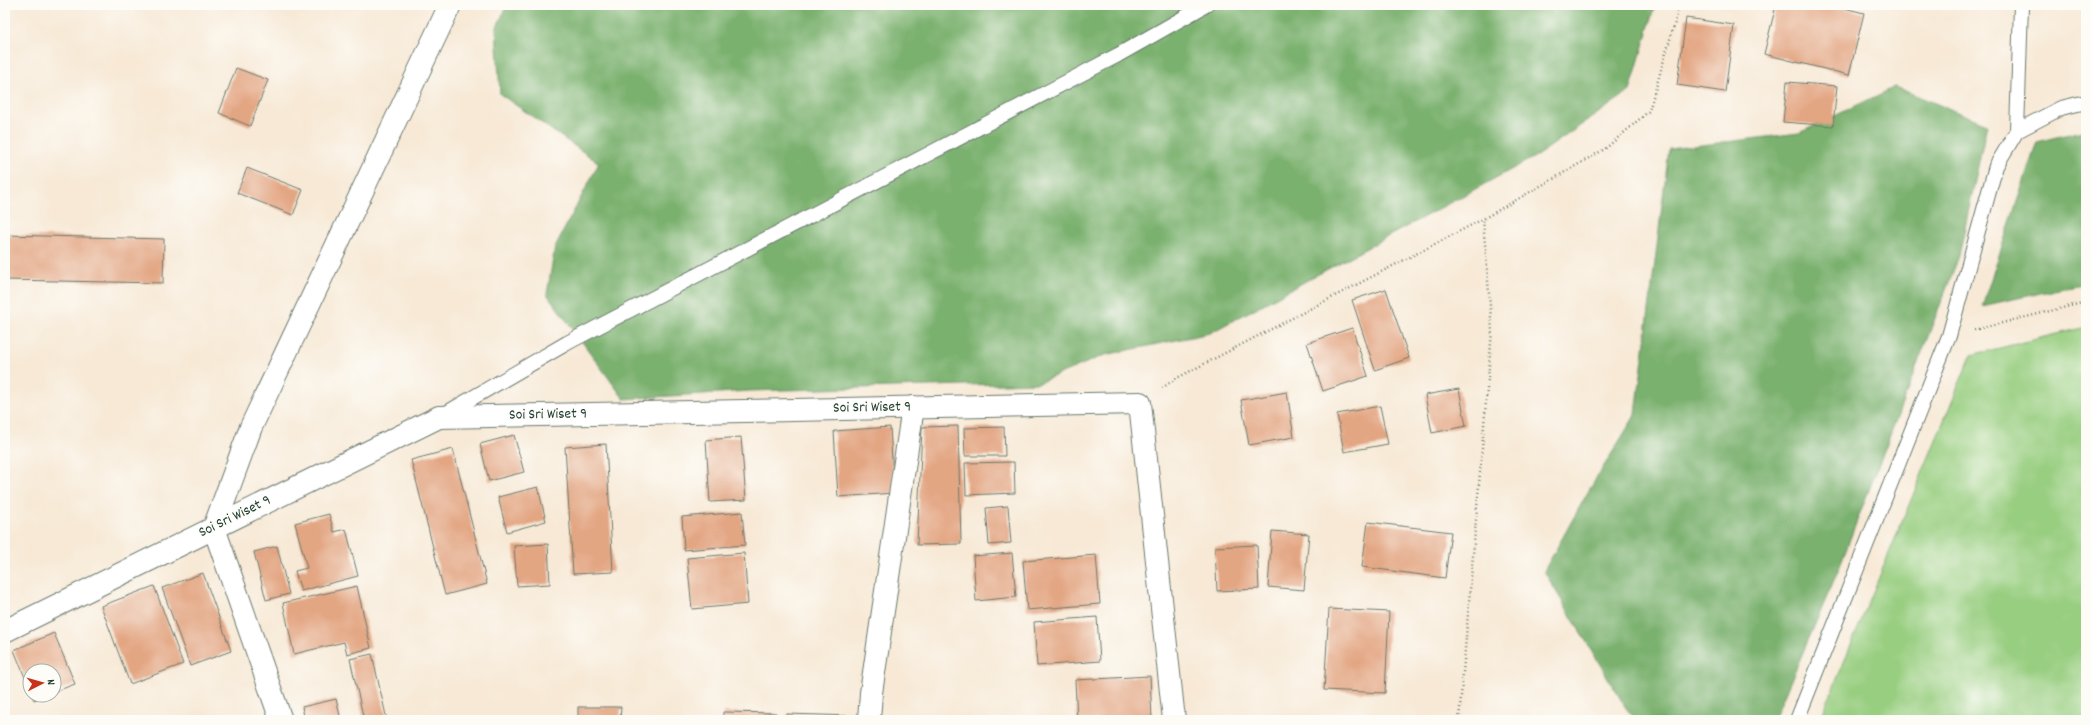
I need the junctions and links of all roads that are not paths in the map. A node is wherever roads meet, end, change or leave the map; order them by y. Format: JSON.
{"nodes":[{"id":1,"x":450,"y":5,"type":"edge"},
{"id":2,"x":1206,"y":5,"type":"edge"},
{"id":3,"x":2021,"y":5,"type":"edge"},
{"id":4,"x":2086,"y":102,"type":"edge"},
{"id":5,"x":2017,"y":131,"type":"junction"},
{"id":6,"x":913,"y":407,"type":"junction"},
{"id":7,"x":439,"y":417,"type":"junction"},
{"id":8,"x":214,"y":528,"type":"junction"},
{"id":9,"x":5,"y":631,"type":"edge"},
{"id":10,"x":281,"y":720,"type":"edge"},
{"id":11,"x":869,"y":720,"type":"edge"},
{"id":12,"x":1174,"y":720,"type":"edge"},
{"id":13,"x":1797,"y":720,"type":"edge"}],
"edges":[{"from":1,"to":8,"type":"street"},
{"from":2,"to":7,"type":"lane"},
{"from":3,"to":5,"type":"lane"},
{"from":4,"to":5,"type":"lane"},
{"from":5,"to":13,"type":"lane"},
{"from":6,"to":7,"type":"street","name":"Soi Sri Wiset 9"},
{"from":6,"to":11,"type":"street"},
{"from":6,"to":12,"type":"street","name":"Soi Sri Wiset 9"},
{"from":7,"to":8,"type":"street","name":"Soi Sri Wiset 9"},
{"from":8,"to":9,"type":"street","name":"Soi Sri Wiset 9"},
{"from":8,"to":10,"type":"street"}]}
